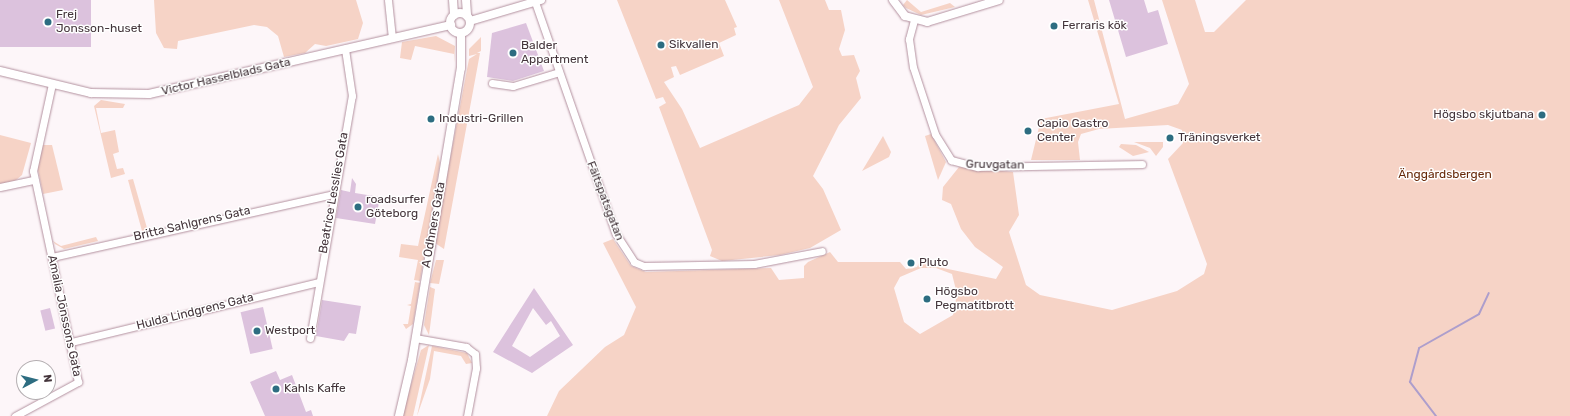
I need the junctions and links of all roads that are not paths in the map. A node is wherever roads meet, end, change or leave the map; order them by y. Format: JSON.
{"nodes":[{"id":1,"x":388,"y":0,"type":"edge"},
{"id":2,"x":453,"y":0,"type":"edge"},
{"id":3,"x":466,"y":0,"type":"edge"},
{"id":4,"x":893,"y":0,"type":"edge"},
{"id":5,"x":999,"y":0,"type":"edge"},
{"id":6,"x":538,"y":1,"type":"edge"},
{"id":7,"x":454,"y":15,"type":"junction"},
{"id":8,"x":469,"y":18,"type":"junction"},
{"id":9,"x":914,"y":20,"type":"junction"},
{"id":10,"x":451,"y":25,"type":"junction"},
{"id":11,"x":461,"y":33,"type":"junction"},
{"id":12,"x":392,"y":37,"type":"junction"},
{"id":13,"x":345,"y":49,"type":"junction"},
{"id":14,"x":0,"y":71,"type":"edge"},
{"id":15,"x":559,"y":72,"type":"junction"},
{"id":16,"x":492,"y":83,"type":"dead end"},
{"id":17,"x":52,"y":84,"type":"junction"},
{"id":18,"x":1142,"y":164,"type":"dead end"},
{"id":19,"x":34,"y":180,"type":"junction"},
{"id":20,"x":0,"y":187,"type":"edge"},
{"id":21,"x":333,"y":194,"type":"junction"},
{"id":22,"x":822,"y":251,"type":"dead end"},
{"id":23,"x":52,"y":257,"type":"junction"},
{"id":24,"x":319,"y":282,"type":"junction"},
{"id":25,"x":310,"y":338,"type":"dead end"},
{"id":26,"x":415,"y":338,"type":"junction"},
{"id":27,"x":71,"y":342,"type":"junction"},
{"id":28,"x":15,"y":416,"type":"edge"},
{"id":29,"x":399,"y":416,"type":"edge"},
{"id":30,"x":467,"y":416,"type":"edge"}],
"edges":[{"from":1,"to":12,"type":"street"},
{"from":2,"to":7,"type":"street"},
{"from":3,"to":8,"type":"street"},
{"from":4,"to":9,"type":"street"},
{"from":5,"to":9,"type":"street"},
{"from":6,"to":8,"type":"street"},
{"from":6,"to":15,"type":"street","name":"Fältspatsgatan"},
{"from":7,"to":8,"type":"street"},
{"from":7,"to":10,"type":"street"},
{"from":8,"to":11,"type":"street"},
{"from":9,"to":18,"type":"street","name":"Gruvgatan"},
{"from":10,"to":11,"type":"street"},
{"from":10,"to":12,"type":"street","name":"Victor Hasselblads Gata"},
{"from":11,"to":26,"type":"street","name":"A Odhners Gata"},
{"from":12,"to":13,"type":"street","name":"Victor Hasselblads Gata"},
{"from":13,"to":17,"type":"street","name":"Victor Hasselblads Gata"},
{"from":13,"to":21,"type":"street","name":"Beatrice Lesslies Gata"},
{"from":14,"to":17,"type":"street","name":"Victor Hasselblads Gata"},
{"from":15,"to":16,"type":"street"},
{"from":15,"to":22,"type":"street","name":"Fältspatsgatan"},
{"from":17,"to":19,"type":"street","name":"Amalia Jönssons Gata"},
{"from":19,"to":20,"type":"street"},
{"from":19,"to":23,"type":"street","name":"Amalia Jönssons Gata"},
{"from":21,"to":23,"type":"street","name":"Britta Sahlgrens Gata"},
{"from":21,"to":24,"type":"street","name":"Beatrice Lesslies Gata"},
{"from":23,"to":27,"type":"street","name":"Amalia Jönssons Gata"},
{"from":24,"to":25,"type":"street","name":"Beatrice Lesslies Gata"},
{"from":24,"to":27,"type":"street","name":"Hulda Lindgrens Gata"},
{"from":26,"to":29,"type":"street","name":"A Odhners Gata"},
{"from":26,"to":30,"type":"street"},
{"from":27,"to":28,"type":"street","name":"Amalia Jönssons Gata"}]}
